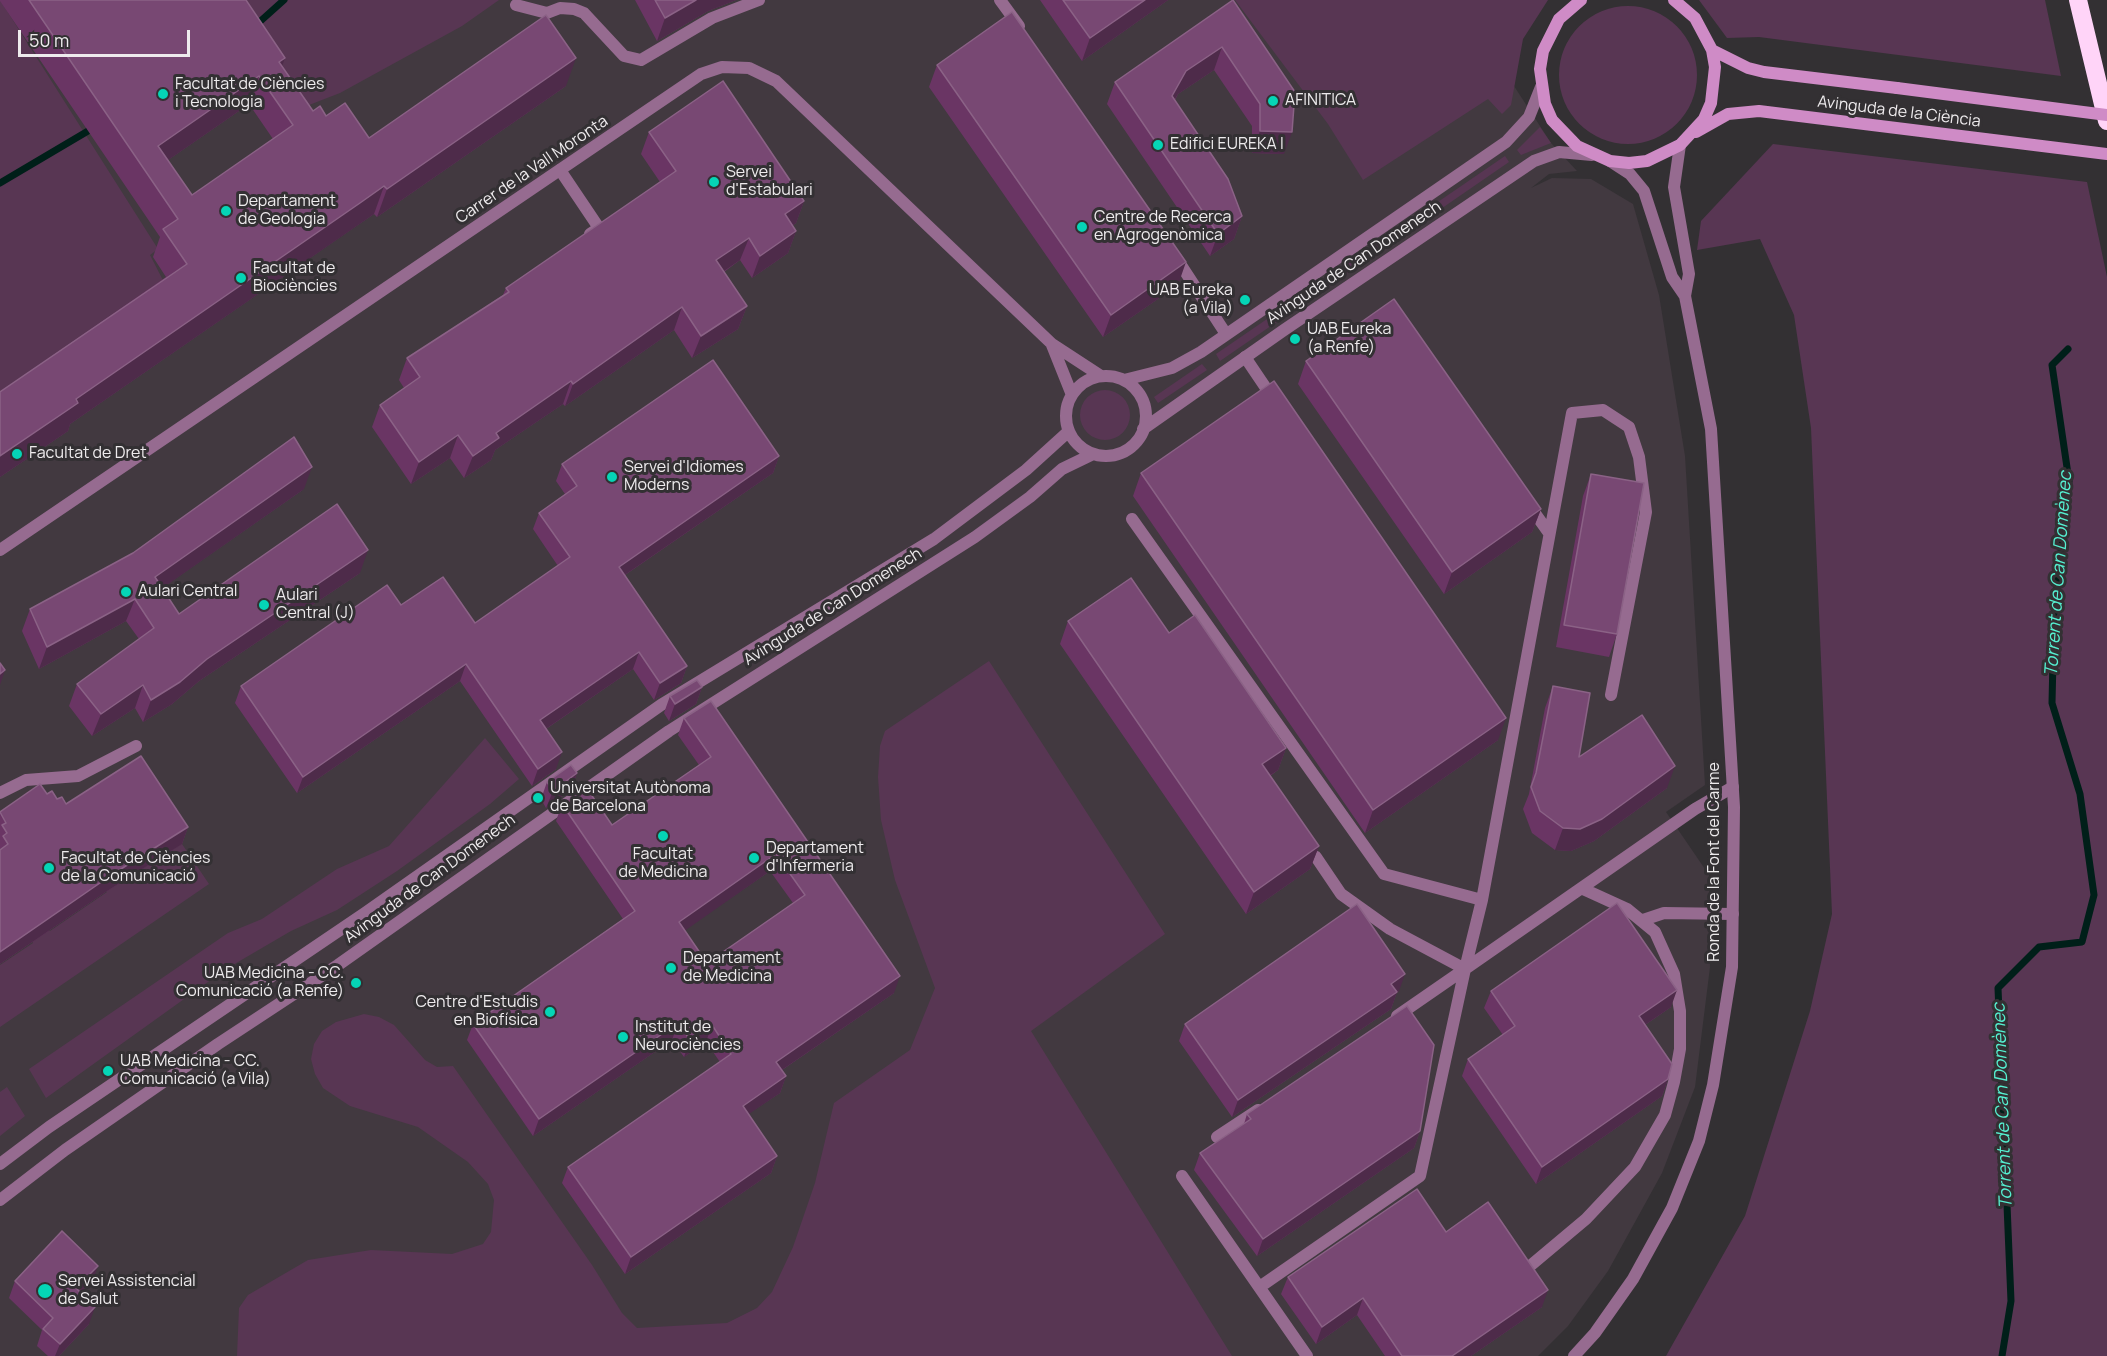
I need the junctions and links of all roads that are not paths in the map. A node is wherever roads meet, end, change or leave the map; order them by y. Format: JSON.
{"nodes":[{"id":1,"x":759,"y":0,"type":"edge"},
{"id":2,"x":1000,"y":0,"type":"edge"},
{"id":3,"x":1580,"y":0,"type":"edge"},
{"id":4,"x":1674,"y":0,"type":"edge"},
{"id":5,"x":2078,"y":0,"type":"edge"},
{"id":6,"x":516,"y":5,"type":"dead end"},
{"id":7,"x":1028,"y":39,"type":"edge"},
{"id":8,"x":1712,"y":50,"type":"junction"},
{"id":9,"x":1541,"y":87,"type":"junction"},
{"id":10,"x":2107,"y":115,"type":"edge"},
{"id":11,"x":2107,"y":121,"type":"edge"},
{"id":12,"x":1692,"y":134,"type":"junction"},
{"id":13,"x":1680,"y":145,"type":"junction"},
{"id":14,"x":2107,"y":154,"type":"edge"},
{"id":15,"x":1594,"y":156,"type":"junction"},
{"id":16,"x":1610,"y":161,"type":"junction"},
{"id":17,"x":560,"y":170,"type":"junction"},
{"id":18,"x":1165,"y":241,"type":"edge"},
{"id":19,"x":579,"y":242,"type":"edge"},
{"id":20,"x":1685,"y":296,"type":"junction"},
{"id":21,"x":1226,"y":334,"type":"junction"},
{"id":22,"x":1052,"y":344,"type":"junction"},
{"id":23,"x":1245,"y":357,"type":"junction"},
{"id":24,"x":1101,"y":376,"type":"junction"},
{"id":25,"x":1124,"y":380,"type":"junction"},
{"id":26,"x":1072,"y":395,"type":"junction"},
{"id":27,"x":1280,"y":408,"type":"edge"},
{"id":28,"x":1143,"y":429,"type":"junction"},
{"id":29,"x":1069,"y":432,"type":"junction"},
{"id":30,"x":1093,"y":454,"type":"junction"},
{"id":31,"x":1522,"y":495,"type":"edge"},
{"id":32,"x":1132,"y":519,"type":"dead end"},
{"id":33,"x":1549,"y":533,"type":"junction"},
{"id":34,"x":0,"y":550,"type":"edge"},
{"id":35,"x":1611,"y":695,"type":"dead end"},
{"id":36,"x":136,"y":746,"type":"dead end"},
{"id":37,"x":1733,"y":788,"type":"junction"},
{"id":38,"x":0,"y":793,"type":"edge"},
{"id":39,"x":1316,"y":857,"type":"edge"},
{"id":40,"x":1581,"y":888,"type":"junction"},
{"id":41,"x":1482,"y":900,"type":"junction"},
{"id":42,"x":1732,"y":914,"type":"junction"},
{"id":43,"x":1643,"y":920,"type":"junction"},
{"id":44,"x":1465,"y":969,"type":"junction"},
{"id":45,"x":1386,"y":1023,"type":"edge"},
{"id":46,"x":1266,"y":1104,"type":"edge"},
{"id":47,"x":1217,"y":1137,"type":"dead end"},
{"id":48,"x":0,"y":1164,"type":"edge"},
{"id":49,"x":1182,"y":1176,"type":"dead end"},
{"id":50,"x":0,"y":1200,"type":"edge"},
{"id":51,"x":1530,"y":1266,"type":"edge"},
{"id":52,"x":1261,"y":1286,"type":"junction"},
{"id":53,"x":1307,"y":1356,"type":"edge"},
{"id":54,"x":1574,"y":1356,"type":"edge"}],
"edges":[{"from":1,"to":6,"type":"street"},
{"from":2,"to":7,"type":"street"},
{"from":3,"to":9,"type":"street"},
{"from":4,"to":8,"type":"street"},
{"from":5,"to":11,"type":"highway"},
{"from":8,"to":10,"type":"street","name":"Avinguda de la Ciència","bridge":true},
{"from":8,"to":12,"type":"street"},
{"from":9,"to":15,"type":"street"},
{"from":9,"to":21,"type":"street","name":"Avinguda de Can Domenech"},
{"from":12,"to":13,"type":"street"},
{"from":12,"to":14,"type":"street","name":"Avinguda de la Ciència"},
{"from":13,"to":16,"type":"street"},
{"from":13,"to":20,"type":"street","name":"Ronda de la Font del Carme"},
{"from":15,"to":16,"type":"street"},
{"from":15,"to":23,"type":"street","name":"Avinguda de Can Domenech"},
{"from":16,"to":20,"type":"street","name":"Ronda de la Font del Carme"},
{"from":17,"to":19,"type":"street"},
{"from":17,"to":22,"type":"street","name":"Carrer de la Vall Moronta"},
{"from":17,"to":34,"type":"street","name":"Carrer de la Vall Moronta"},
{"from":18,"to":21,"type":"street"},
{"from":20,"to":37,"type":"street","name":"Ronda de la Font del Carme"},
{"from":21,"to":25,"type":"street","name":"Avinguda de Can Domenech"},
{"from":22,"to":24,"type":"street","name":"Carrer de la Vall Moronta"},
{"from":22,"to":26,"type":"street","name":"Carrer de la Vall Moronta"},
{"from":23,"to":27,"type":"street"},
{"from":23,"to":28,"type":"street","name":"Avinguda de Can Domenech"},
{"from":24,"to":25,"type":"street"},
{"from":24,"to":26,"type":"street"},
{"from":25,"to":28,"type":"street"},
{"from":26,"to":29,"type":"street"},
{"from":28,"to":30,"type":"street"},
{"from":29,"to":30,"type":"street"},
{"from":29,"to":48,"type":"street","name":"Avinguda de Can Domenech"},
{"from":30,"to":50,"type":"street","name":"Avinguda de Can Domenech"},
{"from":31,"to":33,"type":"street"},
{"from":32,"to":41,"type":"street"},
{"from":33,"to":35,"type":"street"},
{"from":33,"to":41,"type":"street"},
{"from":36,"to":38,"type":"street"},
{"from":37,"to":40,"type":"street"},
{"from":37,"to":42,"type":"street","name":"Ronda de la Font del Carme"},
{"from":39,"to":44,"type":"street"},
{"from":40,"to":43,"type":"street"},
{"from":40,"to":44,"type":"street"},
{"from":41,"to":44,"type":"street"},
{"from":42,"to":43,"type":"street"},
{"from":42,"to":54,"type":"street","name":"Ronda de la Font del Carme"},
{"from":43,"to":51,"type":"street"},
{"from":44,"to":45,"type":"street"},
{"from":44,"to":52,"type":"street"},
{"from":46,"to":47,"type":"street"},
{"from":49,"to":52,"type":"street"},
{"from":52,"to":53,"type":"street"}]}
